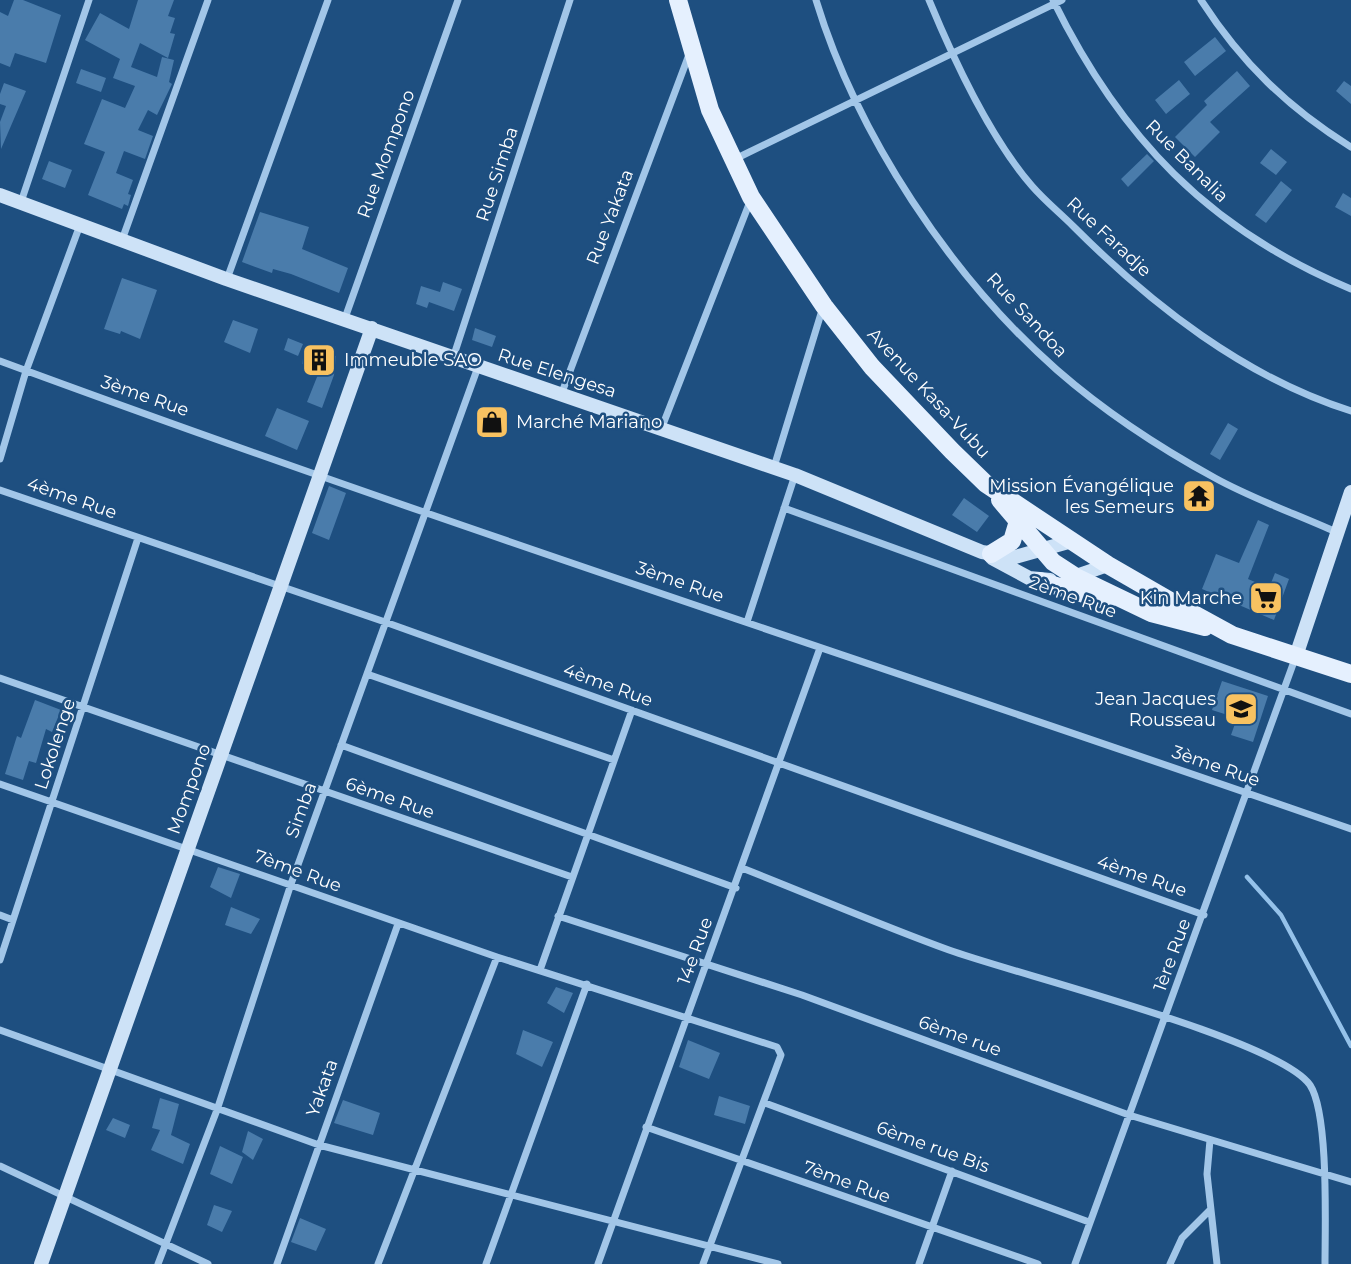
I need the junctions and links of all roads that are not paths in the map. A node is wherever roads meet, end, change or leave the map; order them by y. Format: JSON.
{"nodes":[{"id":1,"x":89,"y":0,"type":"edge"},
{"id":2,"x":208,"y":0,"type":"edge"},
{"id":3,"x":328,"y":0,"type":"edge"},
{"id":4,"x":458,"y":0,"type":"edge"},
{"id":5,"x":570,"y":0,"type":"edge"},
{"id":6,"x":678,"y":0,"type":"edge"},
{"id":7,"x":816,"y":0,"type":"edge"},
{"id":8,"x":929,"y":0,"type":"edge"},
{"id":9,"x":1201,"y":0,"type":"edge"},
{"id":10,"x":1057,"y":1,"type":"edge"},
{"id":11,"x":691,"y":51,"type":"junction"},
{"id":12,"x":951,"y":52,"type":"junction"},
{"id":13,"x":855,"y":103,"type":"junction"},
{"id":14,"x":1351,"y":147,"type":"edge"},
{"id":15,"x":732,"y":160,"type":"junction"},
{"id":16,"x":0,"y":195,"type":"edge"},
{"id":17,"x":751,"y":197,"type":"junction"},
{"id":18,"x":21,"y":202,"type":"junction"},
{"id":19,"x":80,"y":225,"type":"junction"},
{"id":20,"x":122,"y":240,"type":"junction"},
{"id":21,"x":226,"y":279,"type":"junction"},
{"id":22,"x":1351,"y":289,"type":"edge"},
{"id":23,"x":824,"y":306,"type":"junction"},
{"id":24,"x":345,"y":318,"type":"junction"},
{"id":25,"x":372,"y":328,"type":"junction"},
{"id":26,"x":453,"y":358,"type":"junction"},
{"id":27,"x":0,"y":361,"type":"edge"},
{"id":28,"x":478,"y":367,"type":"junction"},
{"id":29,"x":26,"y":371,"type":"junction"},
{"id":30,"x":561,"y":395,"type":"junction"},
{"id":31,"x":1351,"y":411,"type":"edge"},
{"id":32,"x":663,"y":427,"type":"junction"},
{"id":33,"x":0,"y":458,"type":"edge"},
{"id":34,"x":774,"y":467,"type":"junction"},
{"id":35,"x":321,"y":474,"type":"junction"},
{"id":36,"x":795,"y":475,"type":"junction"},
{"id":37,"x":986,"y":484,"type":"junction"},
{"id":38,"x":0,"y":490,"type":"edge"},
{"id":39,"x":1351,"y":492,"type":"edge"},
{"id":40,"x":784,"y":508,"type":"junction"},
{"id":41,"x":426,"y":515,"type":"junction"},
{"id":42,"x":1018,"y":520,"type":"junction"},
{"id":43,"x":1336,"y":532,"type":"junction"},
{"id":44,"x":138,"y":538,"type":"junction"},
{"id":45,"x":1072,"y":541,"type":"junction"},
{"id":46,"x":1045,"y":550,"type":"junction"},
{"id":47,"x":986,"y":553,"type":"junction"},
{"id":48,"x":1108,"y":565,"type":"junction"},
{"id":49,"x":1076,"y":577,"type":"junction"},
{"id":50,"x":1040,"y":581,"type":"junction"},
{"id":51,"x":281,"y":589,"type":"junction"},
{"id":52,"x":1140,"y":609,"type":"junction"},
{"id":53,"x":385,"y":622,"type":"junction"},
{"id":54,"x":747,"y":622,"type":"junction"},
{"id":55,"x":1232,"y":635,"type":"junction"},
{"id":56,"x":820,"y":648,"type":"junction"},
{"id":57,"x":1296,"y":656,"type":"junction"},
{"id":58,"x":367,"y":674,"type":"junction"},
{"id":59,"x":1351,"y":674,"type":"edge"},
{"id":60,"x":0,"y":678,"type":"edge"},
{"id":61,"x":1284,"y":690,"type":"junction"},
{"id":62,"x":84,"y":706,"type":"junction"},
{"id":63,"x":632,"y":710,"type":"junction"},
{"id":64,"x":1351,"y":714,"type":"edge"},
{"id":65,"x":341,"y":745,"type":"junction"},
{"id":66,"x":221,"y":756,"type":"junction"},
{"id":67,"x":614,"y":760,"type":"junction"},
{"id":68,"x":777,"y":764,"type":"junction"},
{"id":69,"x":0,"y":784,"type":"edge"},
{"id":70,"x":324,"y":792,"type":"junction"},
{"id":71,"x":1246,"y":792,"type":"junction"},
{"id":72,"x":53,"y":802,"type":"junction"},
{"id":73,"x":1351,"y":829,"type":"edge"},
{"id":74,"x":587,"y":837,"type":"junction"},
{"id":75,"x":188,"y":849,"type":"junction"},
{"id":76,"x":742,"y":868,"type":"junction"},
{"id":77,"x":572,"y":877,"type":"junction"},
{"id":78,"x":291,"y":884,"type":"junction"},
{"id":79,"x":736,"y":888,"type":"junction"},
{"id":80,"x":0,"y":915,"type":"edge"},
{"id":81,"x":1204,"y":915,"type":"junction"},
{"id":82,"x":558,"y":916,"type":"junction"},
{"id":83,"x":13,"y":920,"type":"junction"},
{"id":84,"x":398,"y":923,"type":"junction"},
{"id":85,"x":498,"y":957,"type":"junction"},
{"id":86,"x":0,"y":960,"type":"edge"},
{"id":87,"x":707,"y":962,"type":"junction"},
{"id":88,"x":540,"y":970,"type":"junction"},
{"id":89,"x":587,"y":984,"type":"junction"},
{"id":90,"x":687,"y":1017,"type":"junction"},
{"id":91,"x":1165,"y":1018,"type":"junction"},
{"id":92,"x":0,"y":1030,"type":"edge"},
{"id":93,"x":110,"y":1068,"type":"junction"},
{"id":94,"x":765,"y":1103,"type":"junction"},
{"id":95,"x":217,"y":1110,"type":"junction"},
{"id":96,"x":1129,"y":1115,"type":"junction"},
{"id":97,"x":646,"y":1127,"type":"junction"},
{"id":98,"x":1210,"y":1140,"type":"junction"},
{"id":99,"x":318,"y":1145,"type":"junction"},
{"id":100,"x":742,"y":1161,"type":"junction"},
{"id":101,"x":0,"y":1166,"type":"edge"},
{"id":102,"x":414,"y":1170,"type":"junction"},
{"id":103,"x":952,"y":1171,"type":"junction"},
{"id":104,"x":1325,"y":1175,"type":"junction"},
{"id":105,"x":1351,"y":1182,"type":"edge"},
{"id":106,"x":65,"y":1194,"type":"junction"},
{"id":107,"x":511,"y":1197,"type":"junction"},
{"id":108,"x":1210,"y":1210,"type":"junction"},
{"id":109,"x":614,"y":1220,"type":"junction"},
{"id":110,"x":1089,"y":1222,"type":"junction"},
{"id":111,"x":930,"y":1229,"type":"junction"},
{"id":112,"x":710,"y":1244,"type":"junction"},
{"id":113,"x":164,"y":1245,"type":"junction"},
{"id":114,"x":41,"y":1264,"type":"edge"},
{"id":115,"x":158,"y":1264,"type":"edge"},
{"id":116,"x":208,"y":1264,"type":"edge"},
{"id":117,"x":277,"y":1264,"type":"edge"},
{"id":118,"x":378,"y":1264,"type":"edge"},
{"id":119,"x":486,"y":1264,"type":"edge"},
{"id":120,"x":598,"y":1264,"type":"edge"},
{"id":121,"x":703,"y":1264,"type":"edge"},
{"id":122,"x":778,"y":1264,"type":"edge"},
{"id":123,"x":919,"y":1264,"type":"edge"},
{"id":124,"x":1038,"y":1264,"type":"edge"},
{"id":125,"x":1075,"y":1264,"type":"edge"},
{"id":126,"x":1170,"y":1264,"type":"edge"},
{"id":127,"x":1217,"y":1264,"type":"edge"},
{"id":128,"x":1325,"y":1264,"type":"edge"}],
"edges":[{"from":1,"to":18,"type":"street"},
{"from":2,"to":20,"type":"street"},
{"from":3,"to":21,"type":"street"},
{"from":4,"to":24,"type":"street","name":"Rue Mompono"},
{"from":5,"to":26,"type":"street","name":"Rue Simba"},
{"from":6,"to":11,"type":"main road","name":"Avenue Kasa-Vubu"},
{"from":7,"to":13,"type":"street","name":"Rue Sandoa"},
{"from":8,"to":12,"type":"street","name":"Rue Faradje"},
{"from":9,"to":14,"type":"street"},
{"from":10,"to":12,"type":"street"},
{"from":10,"to":22,"type":"street","name":"Rue Banalia"},
{"from":11,"to":15,"type":"main road","name":"Avenue Kasa-Vubu"},
{"from":11,"to":30,"type":"street","name":"Rue Yakata"},
{"from":12,"to":13,"type":"street"},
{"from":12,"to":31,"type":"street","name":"Rue Faradje"},
{"from":13,"to":15,"type":"street"},
{"from":13,"to":43,"type":"street","name":"Rue Sandoa"},
{"from":15,"to":17,"type":"main road","name":"Avenue Kasa-Vubu"},
{"from":16,"to":18,"type":"street","name":"Rue Elengesa"},
{"from":17,"to":23,"type":"main road","name":"Avenue Kasa-Vubu"},
{"from":17,"to":32,"type":"street"},
{"from":18,"to":19,"type":"street","name":"Rue Elengesa"},
{"from":19,"to":20,"type":"street","name":"Rue Elengesa"},
{"from":19,"to":29,"type":"street"},
{"from":20,"to":21,"type":"street","name":"Rue Elengesa"},
{"from":21,"to":24,"type":"street","name":"Rue Elengesa"},
{"from":23,"to":34,"type":"street"},
{"from":23,"to":37,"type":"main road","name":"Avenue Kasa-Vubu"},
{"from":24,"to":25,"type":"street","name":"Rue Elengesa"},
{"from":25,"to":26,"type":"street","name":"Rue Elengesa"},
{"from":25,"to":35,"type":"street","name":"Mompono"},
{"from":26,"to":28,"type":"street","name":"Rue Elengesa"},
{"from":27,"to":29,"type":"street","name":"3ème Rue"},
{"from":28,"to":30,"type":"street","name":"Rue Elengesa"},
{"from":28,"to":41,"type":"street","name":"Simba"},
{"from":29,"to":33,"type":"street"},
{"from":29,"to":35,"type":"street","name":"3ème Rue"},
{"from":30,"to":32,"type":"street","name":"Rue Elengesa"},
{"from":32,"to":34,"type":"street","name":"Rue Elengesa"},
{"from":34,"to":36,"type":"street","name":"Rue Elengesa"},
{"from":35,"to":41,"type":"street","name":"3ème Rue"},
{"from":35,"to":51,"type":"street","name":"Mompono"},
{"from":36,"to":40,"type":"street"},
{"from":36,"to":47,"type":"street","name":"Rue Elengesa"},
{"from":37,"to":42,"type":"main road"},
{"from":37,"to":45,"type":"main road","name":"Avenue Kasa-Vubu"},
{"from":38,"to":44,"type":"street","name":"4ème Rue"},
{"from":39,"to":43,"type":"street"},
{"from":40,"to":54,"type":"street"},
{"from":40,"to":61,"type":"street","name":"2ème Rue"},
{"from":41,"to":53,"type":"street","name":"Simba"},
{"from":41,"to":54,"type":"street","name":"3ème Rue"},
{"from":42,"to":46,"type":"main road"},
{"from":42,"to":47,"type":"main road"},
{"from":43,"to":57,"type":"street"},
{"from":44,"to":51,"type":"street","name":"4ème Rue"},
{"from":44,"to":62,"type":"street","name":"Lokolenge"},
{"from":45,"to":46,"type":"street"},
{"from":45,"to":48,"type":"main road","name":"Avenue Kasa-Vubu"},
{"from":46,"to":47,"type":"street"},
{"from":46,"to":49,"type":"main road"},
{"from":47,"to":50,"type":"street"},
{"from":48,"to":49,"type":"street"},
{"from":48,"to":55,"type":"main road","name":"Avenue Kasa-Vubu"},
{"from":49,"to":50,"type":"street"},
{"from":49,"to":52,"type":"main road"},
{"from":50,"to":52,"type":"main road"},
{"from":51,"to":53,"type":"street","name":"4ème Rue"},
{"from":51,"to":66,"type":"street","name":"Mompono"},
{"from":52,"to":55,"type":"main road"},
{"from":53,"to":58,"type":"street","name":"Simba"},
{"from":53,"to":63,"type":"street","name":"4ème Rue"},
{"from":54,"to":56,"type":"street","name":"3ème Rue"},
{"from":55,"to":57,"type":"main road","name":"Avenue Kasa-Vubu"},
{"from":56,"to":68,"type":"street","name":"14e Rue"},
{"from":56,"to":71,"type":"street","name":"3ème Rue"},
{"from":57,"to":59,"type":"main road","name":"Avenue Kasa-Vubu"},
{"from":57,"to":61,"type":"street","name":"1ère Rue"},
{"from":58,"to":65,"type":"street","name":"Simba"},
{"from":58,"to":67,"type":"street"},
{"from":60,"to":62,"type":"street","name":"6ème Rue"},
{"from":61,"to":64,"type":"street","name":"2ème Rue"},
{"from":61,"to":71,"type":"street","name":"1ère Rue"},
{"from":62,"to":66,"type":"street","name":"6ème Rue"},
{"from":62,"to":72,"type":"street","name":"Lokolenge"},
{"from":63,"to":67,"type":"street"},
{"from":63,"to":68,"type":"street","name":"4ème Rue"},
{"from":65,"to":70,"type":"street","name":"Simba"},
{"from":65,"to":74,"type":"street"},
{"from":66,"to":70,"type":"street","name":"6ème Rue"},
{"from":66,"to":75,"type":"street","name":"Mompono"},
{"from":67,"to":74,"type":"street"},
{"from":68,"to":76,"type":"street","name":"14e Rue"},
{"from":68,"to":81,"type":"street","name":"4ème Rue"},
{"from":69,"to":72,"type":"street","name":"7ème Rue"},
{"from":70,"to":77,"type":"street","name":"6ème Rue"},
{"from":70,"to":78,"type":"street","name":"Simba"},
{"from":71,"to":73,"type":"street","name":"3ème Rue"},
{"from":71,"to":81,"type":"street","name":"1ère Rue"},
{"from":72,"to":75,"type":"street","name":"7ème Rue"},
{"from":72,"to":83,"type":"street","name":"Lokolenge"},
{"from":74,"to":77,"type":"street"},
{"from":74,"to":79,"type":"street"},
{"from":75,"to":78,"type":"street","name":"7ème Rue"},
{"from":75,"to":93,"type":"street","name":"Mompono"},
{"from":76,"to":79,"type":"street","name":"14e Rue"},
{"from":76,"to":91,"type":"street"},
{"from":77,"to":82,"type":"street"},
{"from":78,"to":84,"type":"street","name":"7ème Rue"},
{"from":78,"to":95,"type":"street","name":"Simba"},
{"from":79,"to":87,"type":"street","name":"14e Rue"},
{"from":80,"to":83,"type":"street"},
{"from":81,"to":91,"type":"street","name":"1ère Rue"},
{"from":82,"to":87,"type":"street","name":"6ème rue"},
{"from":82,"to":88,"type":"street"},
{"from":83,"to":86,"type":"street","name":"Lokolenge"},
{"from":84,"to":85,"type":"street","name":"7ème Rue"},
{"from":84,"to":99,"type":"street","name":"Yakata"},
{"from":85,"to":88,"type":"street","name":"7ème Rue"},
{"from":85,"to":102,"type":"street"},
{"from":87,"to":90,"type":"street","name":"14e Rue"},
{"from":87,"to":96,"type":"street","name":"6ème rue"},
{"from":88,"to":89,"type":"street","name":"7ème Rue"},
{"from":89,"to":90,"type":"street","name":"7ème Rue"},
{"from":89,"to":107,"type":"street"},
{"from":90,"to":94,"type":"street","name":"7ème Rue"},
{"from":90,"to":97,"type":"street","name":"14e Rue"},
{"from":91,"to":96,"type":"street","name":"1ère Rue"},
{"from":91,"to":104,"type":"street"},
{"from":92,"to":93,"type":"street"},
{"from":93,"to":95,"type":"street"},
{"from":93,"to":106,"type":"street","name":"Mompono"},
{"from":94,"to":100,"type":"street"},
{"from":94,"to":103,"type":"street","name":"6ème rue Bis"},
{"from":95,"to":99,"type":"street"},
{"from":95,"to":113,"type":"street","name":"Simba"},
{"from":96,"to":98,"type":"street","name":"6ème rue"},
{"from":96,"to":110,"type":"street","name":"1ère Rue"},
{"from":97,"to":100,"type":"street","name":"7ème Rue"},
{"from":97,"to":109,"type":"street","name":"14e Rue"},
{"from":98,"to":104,"type":"street","name":"6ème rue"},
{"from":98,"to":108,"type":"street"},
{"from":99,"to":102,"type":"street"},
{"from":99,"to":117,"type":"street","name":"Yakata"},
{"from":100,"to":111,"type":"street","name":"7ème Rue"},
{"from":100,"to":112,"type":"street"},
{"from":101,"to":106,"type":"street"},
{"from":102,"to":107,"type":"street"},
{"from":102,"to":118,"type":"street"},
{"from":103,"to":110,"type":"street","name":"6ème rue Bis"},
{"from":103,"to":111,"type":"street"},
{"from":104,"to":105,"type":"street","name":"6ème rue"},
{"from":104,"to":128,"type":"street"},
{"from":106,"to":113,"type":"street"},
{"from":106,"to":114,"type":"street","name":"Mompono"},
{"from":107,"to":109,"type":"street"},
{"from":107,"to":119,"type":"street"},
{"from":108,"to":126,"type":"street"},
{"from":108,"to":127,"type":"street"},
{"from":109,"to":112,"type":"street"},
{"from":109,"to":120,"type":"street","name":"14e Rue"},
{"from":110,"to":125,"type":"street","name":"1ère Rue"},
{"from":111,"to":123,"type":"street"},
{"from":111,"to":124,"type":"street","name":"7ème Rue"},
{"from":112,"to":121,"type":"street"},
{"from":112,"to":122,"type":"street"},
{"from":113,"to":115,"type":"street","name":"Simba"},
{"from":113,"to":116,"type":"street"}]}
